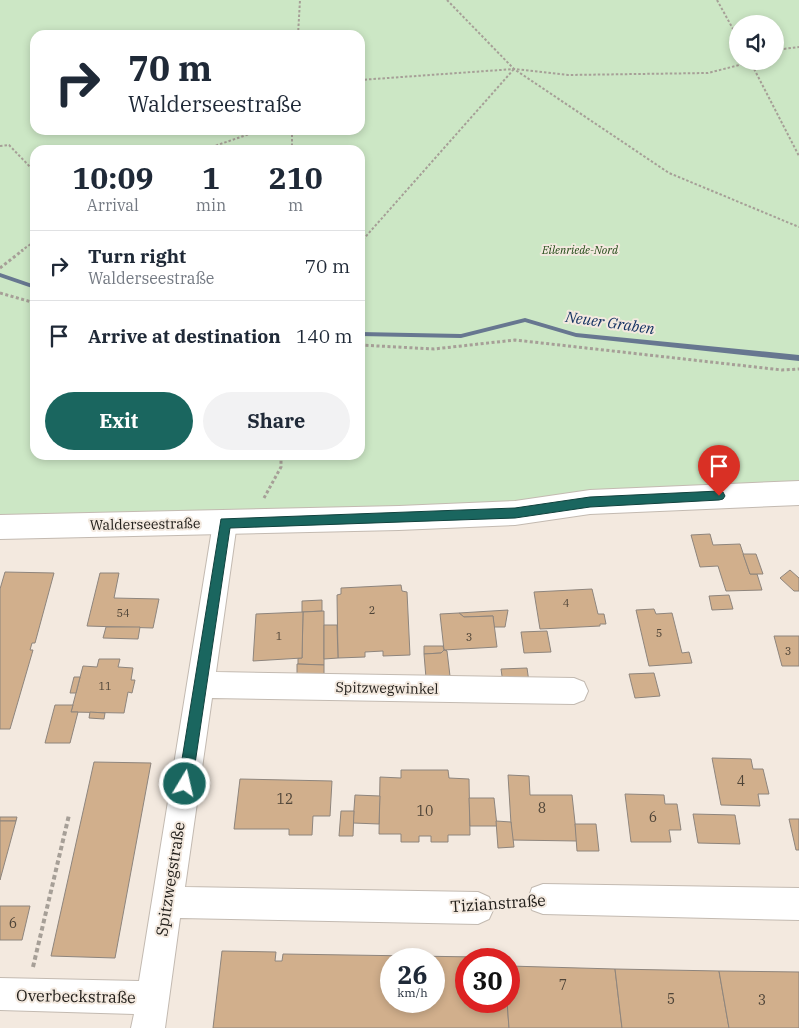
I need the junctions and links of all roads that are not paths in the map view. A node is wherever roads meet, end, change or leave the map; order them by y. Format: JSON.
{"nodes":[{"id":1,"x":799,"y":493,"type":"edge"},
{"id":2,"x":225,"y":523,"type":"junction"},
{"id":3,"x":0,"y":527,"type":"edge"},
{"id":4,"x":200,"y":685,"type":"junction"},
{"id":5,"x":574,"y":692,"type":"dead end"},
{"id":6,"x":543,"y":899,"type":"road end"},
{"id":7,"x":167,"y":902,"type":"junction"},
{"id":8,"x":799,"y":904,"type":"edge"},
{"id":9,"x":478,"y":908,"type":"road end"},
{"id":10,"x":13,"y":994,"type":"edge"},
{"id":11,"x":150,"y":1013,"type":"edge"}],
"edges":[{"from":1,"to":2,"type":"street","name":"Walderseestraße"},
{"from":2,"to":3,"type":"street","name":"Walderseestraße"},
{"from":2,"to":4,"type":"street","name":"Spitzwegstraße"},
{"from":4,"to":5,"type":"street","name":"Spitzwegwinkel"},
{"from":4,"to":7,"type":"street","name":"Spitzwegstraße"},
{"from":6,"to":8,"type":"street","name":"Tizianstraße"},
{"from":7,"to":9,"type":"street","name":"Tizianstraße"},
{"from":7,"to":11,"type":"street","name":"Spitzwegstraße"},
{"from":10,"to":11,"type":"street","name":"Overbeckstraße"}]}
